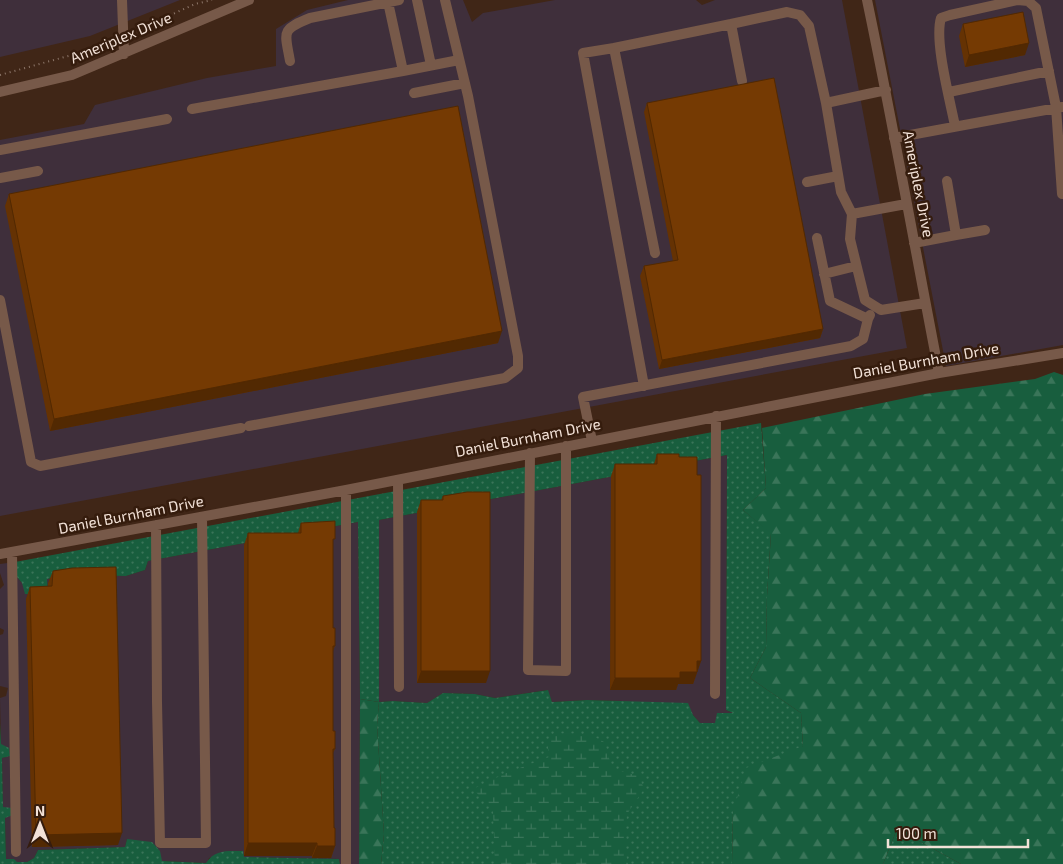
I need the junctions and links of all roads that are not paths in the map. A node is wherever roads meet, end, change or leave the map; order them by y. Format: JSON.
{"nodes":[{"id":1,"x":122,"y":0,"type":"edge"},
{"id":2,"x":399,"y":0,"type":"edge"},
{"id":3,"x":417,"y":0,"type":"edge"},
{"id":4,"x":445,"y":0,"type":"edge"},
{"id":5,"x":867,"y":0,"type":"edge"},
{"id":6,"x":246,"y":1,"type":"edge"},
{"id":7,"x":388,"y":2,"type":"junction"},
{"id":8,"x":731,"y":24,"type":"junction"},
{"id":9,"x":614,"y":48,"type":"junction"},
{"id":10,"x":124,"y":54,"type":"junction"},
{"id":11,"x":459,"y":60,"type":"junction"},
{"id":12,"x":290,"y":61,"type":"dead end"},
{"id":13,"x":431,"y":65,"type":"junction"},
{"id":14,"x":403,"y":71,"type":"junction"},
{"id":15,"x":1049,"y":71,"type":"junction"},
{"id":16,"x":742,"y":81,"type":"dead end"},
{"id":17,"x":465,"y":83,"type":"junction"},
{"id":18,"x":886,"y":90,"type":"junction"},
{"id":19,"x":0,"y":92,"type":"edge"},
{"id":20,"x":948,"y":92,"type":"junction"},
{"id":21,"x":414,"y":93,"type":"dead end"},
{"id":22,"x":826,"y":103,"type":"junction"},
{"id":23,"x":1060,"y":107,"type":"edge"},
{"id":24,"x":192,"y":109,"type":"dead end"},
{"id":25,"x":167,"y":119,"type":"dead end"},
{"id":26,"x":955,"y":126,"type":"junction"},
{"id":27,"x":894,"y":138,"type":"junction"},
{"id":28,"x":0,"y":150,"type":"edge"},
{"id":29,"x":38,"y":171,"type":"dead end"},
{"id":30,"x":838,"y":176,"type":"junction"},
{"id":31,"x":0,"y":178,"type":"edge"},
{"id":32,"x":947,"y":181,"type":"dead end"},
{"id":33,"x":807,"y":182,"type":"dead end"},
{"id":34,"x":1062,"y":194,"type":"edge"},
{"id":35,"x":906,"y":204,"type":"junction"},
{"id":36,"x":852,"y":214,"type":"junction"},
{"id":37,"x":984,"y":230,"type":"dead end"},
{"id":38,"x":956,"y":235,"type":"junction"},
{"id":39,"x":817,"y":238,"type":"dead end"},
{"id":40,"x":914,"y":243,"type":"junction"},
{"id":41,"x":655,"y":252,"type":"dead end"},
{"id":42,"x":856,"y":266,"type":"junction"},
{"id":43,"x":824,"y":274,"type":"junction"},
{"id":44,"x":0,"y":300,"type":"edge"},
{"id":45,"x":925,"y":303,"type":"junction"},
{"id":46,"x":875,"y":306,"type":"junction"},
{"id":47,"x":868,"y":319,"type":"junction"},
{"id":48,"x":1063,"y":352,"type":"edge"},
{"id":49,"x":939,"y":373,"type":"junction"},
{"id":50,"x":644,"y":386,"type":"junction"},
{"id":51,"x":716,"y":416,"type":"junction"},
{"id":52,"x":592,"y":441,"type":"junction"},
{"id":53,"x":566,"y":446,"type":"junction"},
{"id":54,"x":530,"y":453,"type":"junction"},
{"id":55,"x":398,"y":480,"type":"junction"},
{"id":56,"x":346,"y":490,"type":"junction"},
{"id":57,"x":202,"y":517,"type":"junction"},
{"id":58,"x":156,"y":526,"type":"junction"},
{"id":59,"x":12,"y":552,"type":"junction"},
{"id":60,"x":0,"y":554,"type":"edge"},
{"id":61,"x":399,"y":687,"type":"dead end"},
{"id":62,"x":715,"y":694,"type":"dead end"},
{"id":63,"x":16,"y":852,"type":"dead end"},
{"id":64,"x":346,"y":864,"type":"edge"}],
"edges":[{"from":1,"to":10,"type":"street"},
{"from":2,"to":7,"type":"street"},
{"from":3,"to":13,"type":"street"},
{"from":4,"to":11,"type":"street"},
{"from":5,"to":18,"type":"street","name":"Ameriplex Drive"},
{"from":6,"to":10,"type":"street","name":"Ameriplex Drive"},
{"from":7,"to":12,"type":"street"},
{"from":7,"to":14,"type":"street"},
{"from":8,"to":9,"type":"street"},
{"from":8,"to":16,"type":"street"},
{"from":8,"to":22,"type":"street"},
{"from":9,"to":41,"type":"street"},
{"from":9,"to":50,"type":"street"},
{"from":10,"to":19,"type":"street","name":"Ameriplex Drive"},
{"from":11,"to":13,"type":"street"},
{"from":11,"to":17,"type":"street"},
{"from":13,"to":14,"type":"street"},
{"from":14,"to":24,"type":"street"},
{"from":15,"to":20,"type":"street"},
{"from":15,"to":20,"type":"street"},
{"from":15,"to":23,"type":"street"},
{"from":17,"to":21,"type":"street"},
{"from":17,"to":44,"type":"street"},
{"from":18,"to":22,"type":"street"},
{"from":18,"to":27,"type":"street","name":"Ameriplex Drive"},
{"from":20,"to":26,"type":"street"},
{"from":22,"to":30,"type":"street"},
{"from":23,"to":26,"type":"street"},
{"from":23,"to":34,"type":"street"},
{"from":25,"to":28,"type":"street"},
{"from":26,"to":27,"type":"street"},
{"from":27,"to":35,"type":"street","name":"Ameriplex Drive"},
{"from":29,"to":31,"type":"street"},
{"from":30,"to":33,"type":"street"},
{"from":30,"to":36,"type":"street"},
{"from":32,"to":38,"type":"street"},
{"from":35,"to":36,"type":"street"},
{"from":35,"to":40,"type":"street","name":"Ameriplex Drive"},
{"from":36,"to":42,"type":"street"},
{"from":37,"to":38,"type":"street"},
{"from":38,"to":40,"type":"street"},
{"from":39,"to":43,"type":"street"},
{"from":40,"to":45,"type":"street","name":"Ameriplex Drive"},
{"from":42,"to":43,"type":"street"},
{"from":42,"to":46,"type":"street"},
{"from":43,"to":47,"type":"street"},
{"from":45,"to":46,"type":"street"},
{"from":45,"to":49,"type":"street","name":"Ameriplex Drive"},
{"from":46,"to":47,"type":"street"},
{"from":47,"to":50,"type":"street"},
{"from":48,"to":49,"type":"street","name":"Daniel Burnham Drive"},
{"from":49,"to":51,"type":"street","name":"Daniel Burnham Drive"},
{"from":50,"to":52,"type":"street"},
{"from":51,"to":52,"type":"street","name":"Daniel Burnham Drive"},
{"from":51,"to":62,"type":"street"},
{"from":52,"to":53,"type":"street","name":"Daniel Burnham Drive"},
{"from":53,"to":54,"type":"street","name":"Daniel Burnham Drive"},
{"from":53,"to":54,"type":"street"},
{"from":54,"to":55,"type":"street","name":"Daniel Burnham Drive"},
{"from":55,"to":56,"type":"street","name":"Daniel Burnham Drive"},
{"from":55,"to":61,"type":"street"},
{"from":56,"to":57,"type":"street","name":"Daniel Burnham Drive"},
{"from":56,"to":64,"type":"street"},
{"from":57,"to":58,"type":"street","name":"Daniel Burnham Drive"},
{"from":57,"to":58,"type":"street"},
{"from":58,"to":59,"type":"street","name":"Daniel Burnham Drive"},
{"from":59,"to":60,"type":"street","name":"Daniel Burnham Drive"},
{"from":59,"to":63,"type":"street"}]}
